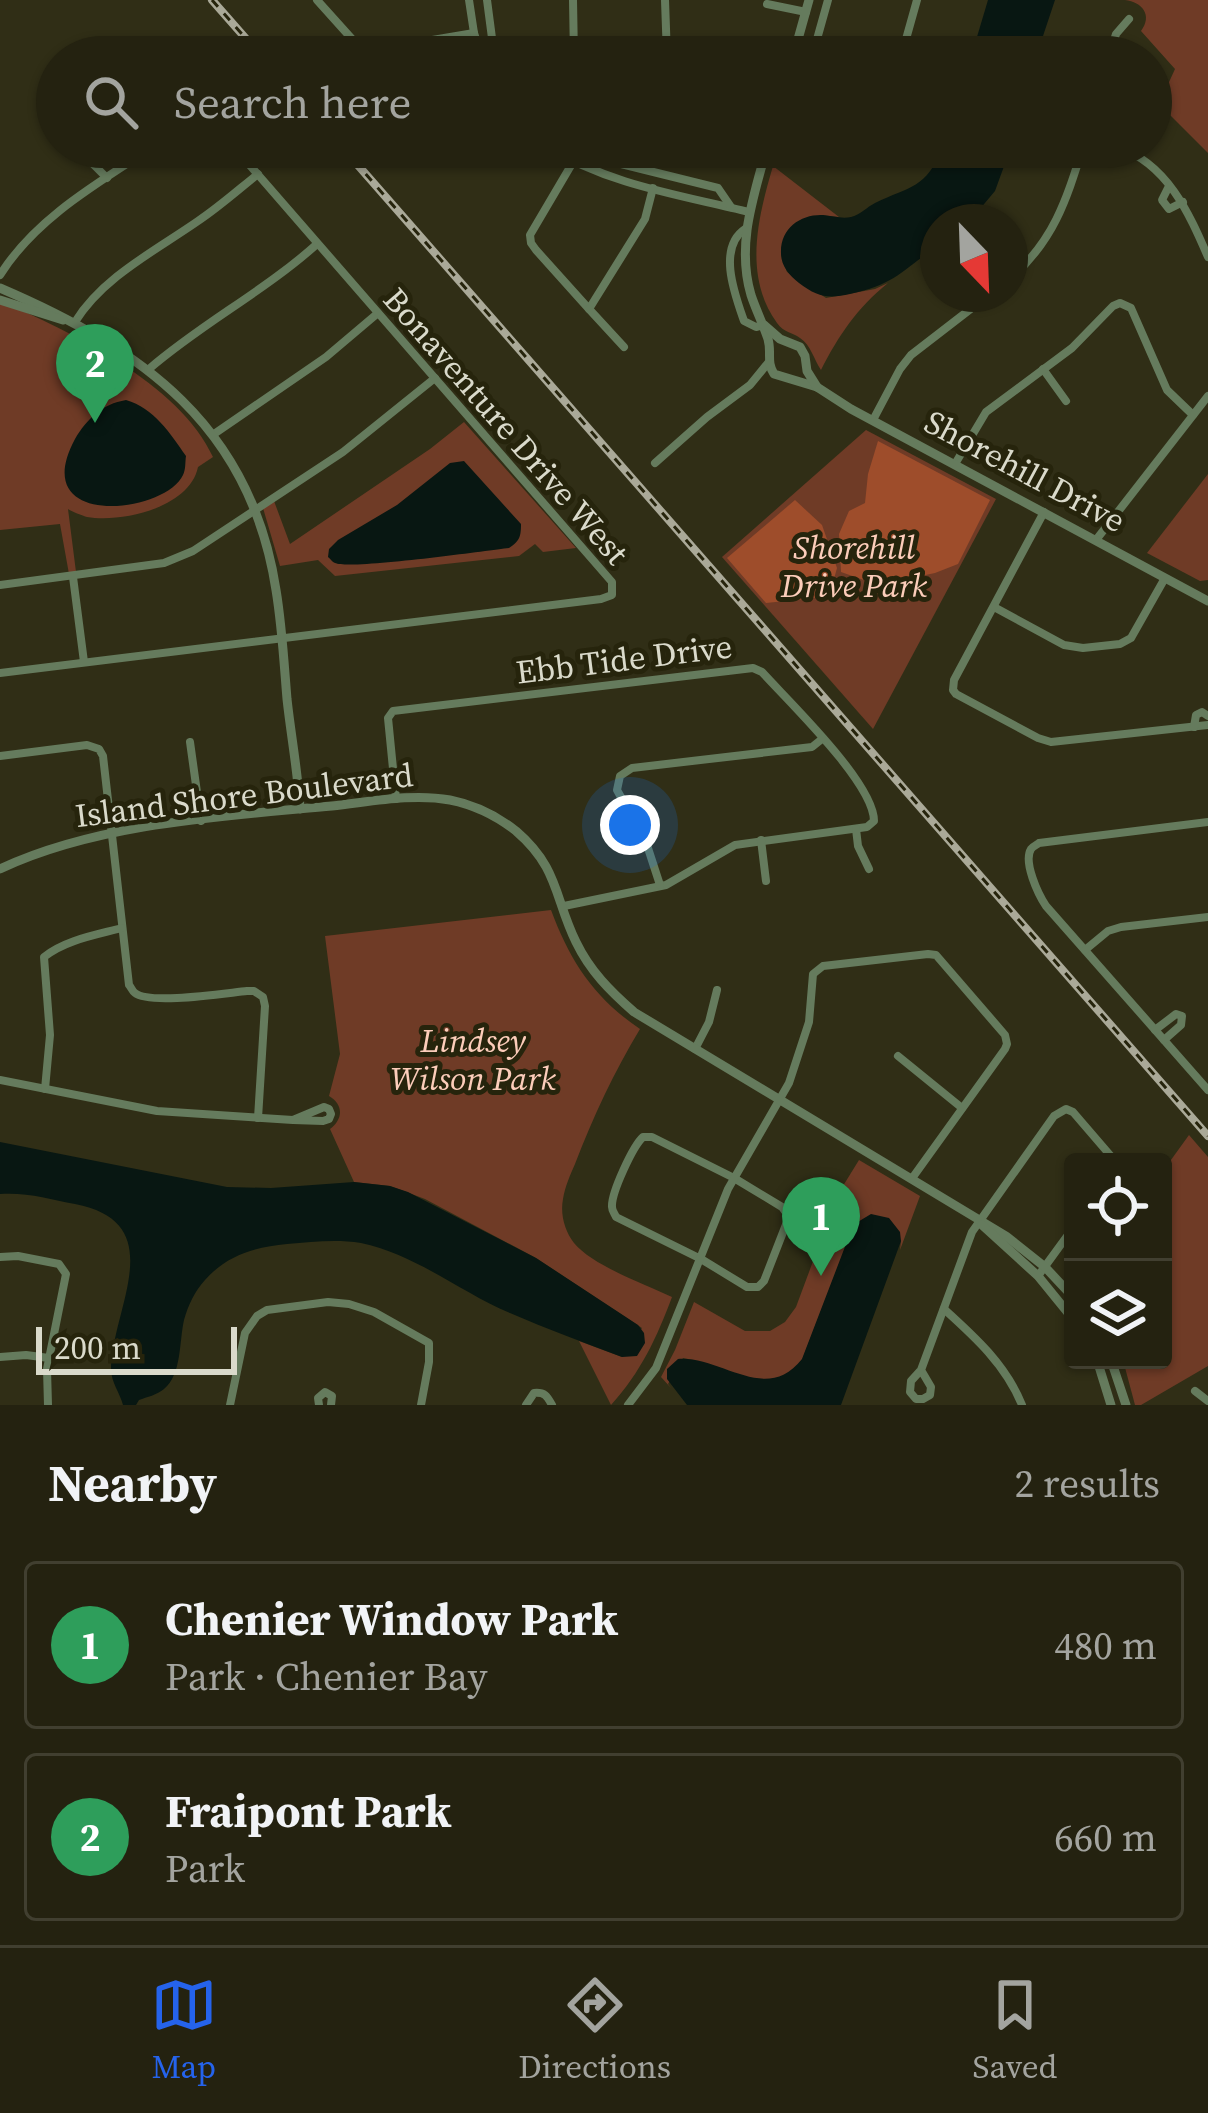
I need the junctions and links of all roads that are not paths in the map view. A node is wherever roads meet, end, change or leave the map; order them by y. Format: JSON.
{"nodes":[{"id":1,"x":317,"y":0,"type":"edge"},
{"id":2,"x":470,"y":0,"type":"edge"},
{"id":3,"x":487,"y":0,"type":"edge"},
{"id":4,"x":573,"y":0,"type":"edge"},
{"id":5,"x":665,"y":0,"type":"edge"},
{"id":6,"x":809,"y":0,"type":"edge"},
{"id":7,"x":829,"y":0,"type":"edge"},
{"id":8,"x":917,"y":0,"type":"edge"},
{"id":9,"x":767,"y":4,"type":"dead end"},
{"id":10,"x":806,"y":12,"type":"junction"},
{"id":11,"x":1129,"y":19,"type":"dead end"},
{"id":12,"x":474,"y":33,"type":"junction"},
{"id":13,"x":349,"y":36,"type":"edge"},
{"id":14,"x":460,"y":36,"type":"edge"},
{"id":15,"x":475,"y":36,"type":"edge"},
{"id":16,"x":492,"y":36,"type":"edge"},
{"id":17,"x":574,"y":36,"type":"edge"},
{"id":18,"x":666,"y":36,"type":"edge"},
{"id":19,"x":799,"y":36,"type":"edge"},
{"id":20,"x":818,"y":36,"type":"edge"},
{"id":21,"x":907,"y":36,"type":"edge"},
{"id":22,"x":1115,"y":36,"type":"edge"},
{"id":23,"x":97,"y":168,"type":"edge"},
{"id":24,"x":122,"y":168,"type":"edge"},
{"id":25,"x":253,"y":168,"type":"edge"},
{"id":26,"x":565,"y":168,"type":"edge"},
{"id":27,"x":586,"y":168,"type":"edge"},
{"id":28,"x":638,"y":168,"type":"edge"},
{"id":29,"x":761,"y":168,"type":"edge"},
{"id":30,"x":1077,"y":168,"type":"edge"},
{"id":31,"x":1152,"y":168,"type":"edge"},
{"id":32,"x":258,"y":174,"type":"junction"},
{"id":33,"x":107,"y":178,"type":"junction"},
{"id":34,"x":1169,"y":186,"type":"junction"},
{"id":35,"x":653,"y":188,"type":"junction"},
{"id":36,"x":1183,"y":202,"type":"junction"},
{"id":37,"x":731,"y":207,"type":"junction"},
{"id":38,"x":749,"y":212,"type":"junction"},
{"id":39,"x":317,"y":244,"type":"junction"},
{"id":40,"x":1208,"y":257,"type":"edge"},
{"id":41,"x":1028,"y":261,"type":"edge"},
{"id":42,"x":0,"y":274,"type":"edge"},
{"id":43,"x":0,"y":288,"type":"edge"},
{"id":44,"x":0,"y":300,"type":"edge"},
{"id":45,"x":589,"y":309,"type":"junction"},
{"id":46,"x":967,"y":312,"type":"edge"},
{"id":47,"x":378,"y":313,"type":"junction"},
{"id":48,"x":75,"y":322,"type":"junction"},
{"id":49,"x":764,"y":325,"type":"junction"},
{"id":50,"x":784,"y":342,"type":"junction"},
{"id":51,"x":624,"y":347,"type":"dead end"},
{"id":52,"x":771,"y":350,"type":"junction"},
{"id":53,"x":768,"y":363,"type":"junction"},
{"id":54,"x":805,"y":366,"type":"junction"},
{"id":55,"x":149,"y":369,"type":"junction"},
{"id":56,"x":1043,"y":369,"type":"junction"},
{"id":57,"x":776,"y":376,"type":"junction"},
{"id":58,"x":435,"y":378,"type":"junction"},
{"id":59,"x":793,"y":378,"type":"junction"},
{"id":60,"x":750,"y":385,"type":"junction"},
{"id":61,"x":817,"y":387,"type":"junction"},
{"id":62,"x":1208,"y":396,"type":"edge"},
{"id":63,"x":1066,"y":400,"type":"dead end"},
{"id":64,"x":1193,"y":415,"type":"junction"},
{"id":65,"x":873,"y":420,"type":"junction"},
{"id":66,"x":214,"y":434,"type":"junction"},
{"id":67,"x":655,"y":463,"type":"dead end"},
{"id":68,"x":955,"y":464,"type":"junction"},
{"id":69,"x":254,"y":511,"type":"junction"},
{"id":70,"x":1044,"y":512,"type":"junction"},
{"id":71,"x":1096,"y":540,"type":"junction"},
{"id":72,"x":73,"y":577,"type":"junction"},
{"id":73,"x":1165,"y":578,"type":"junction"},
{"id":74,"x":0,"y":585,"type":"edge"},
{"id":75,"x":1208,"y":601,"type":"edge"},
{"id":76,"x":994,"y":608,"type":"junction"},
{"id":77,"x":282,"y":638,"type":"junction"},
{"id":78,"x":84,"y":662,"type":"junction"},
{"id":79,"x":0,"y":673,"type":"edge"},
{"id":80,"x":1208,"y":716,"type":"edge"},
{"id":81,"x":1208,"y":725,"type":"edge"},
{"id":82,"x":1194,"y":727,"type":"junction"},
{"id":83,"x":822,"y":739,"type":"junction"},
{"id":84,"x":190,"y":742,"type":"dead end"},
{"id":85,"x":0,"y":756,"type":"edge"},
{"id":86,"x":396,"y":799,"type":"junction"},
{"id":87,"x":300,"y":808,"type":"junction"},
{"id":88,"x":201,"y":820,"type":"junction"},
{"id":89,"x":1208,"y":822,"type":"edge"},
{"id":90,"x":856,"y":829,"type":"junction"},
{"id":91,"x":110,"y":832,"type":"junction"},
{"id":92,"x":761,"y":840,"type":"junction"},
{"id":93,"x":0,"y":868,"type":"edge"},
{"id":94,"x":868,"y":868,"type":"dead end"},
{"id":95,"x":766,"y":881,"type":"dead end"},
{"id":96,"x":660,"y":886,"type":"junction"},
{"id":97,"x":564,"y":906,"type":"junction"},
{"id":98,"x":1208,"y":916,"type":"edge"},
{"id":99,"x":122,"y":928,"type":"junction"},
{"id":100,"x":1085,"y":950,"type":"junction"},
{"id":101,"x":717,"y":990,"type":"dead end"},
{"id":102,"x":1155,"y":1030,"type":"junction"},
{"id":103,"x":1164,"y":1040,"type":"junction"},
{"id":104,"x":695,"y":1049,"type":"junction"},
{"id":105,"x":898,"y":1055,"type":"dead end"},
{"id":106,"x":0,"y":1080,"type":"edge"},
{"id":107,"x":45,"y":1089,"type":"junction"},
{"id":108,"x":1208,"y":1090,"type":"edge"},
{"id":109,"x":781,"y":1099,"type":"junction"},
{"id":110,"x":962,"y":1108,"type":"junction"},
{"id":111,"x":258,"y":1118,"type":"junction"},
{"id":112,"x":293,"y":1120,"type":"dead end"},
{"id":113,"x":1108,"y":1153,"type":"edge"},
{"id":114,"x":734,"y":1178,"type":"junction"},
{"id":115,"x":913,"y":1178,"type":"junction"},
{"id":116,"x":979,"y":1221,"type":"junction"},
{"id":117,"x":1064,"y":1240,"type":"edge"},
{"id":118,"x":0,"y":1257,"type":"edge"},
{"id":119,"x":701,"y":1259,"type":"junction"},
{"id":120,"x":1041,"y":1271,"type":"junction"},
{"id":121,"x":1064,"y":1290,"type":"edge"},
{"id":122,"x":1064,"y":1306,"type":"edge"},
{"id":123,"x":944,"y":1309,"type":"junction"},
{"id":124,"x":0,"y":1357,"type":"edge"},
{"id":125,"x":49,"y":1358,"type":"junction"},
{"id":126,"x":1100,"y":1369,"type":"edge"},
{"id":127,"x":1115,"y":1369,"type":"edge"},
{"id":128,"x":921,"y":1370,"type":"dead end"},
{"id":129,"x":1195,"y":1391,"type":"dead end"},
{"id":130,"x":1208,"y":1401,"type":"edge"},
{"id":131,"x":48,"y":1405,"type":"edge"},
{"id":132,"x":230,"y":1405,"type":"edge"},
{"id":133,"x":319,"y":1405,"type":"edge"},
{"id":134,"x":331,"y":1405,"type":"edge"},
{"id":135,"x":421,"y":1405,"type":"edge"},
{"id":136,"x":526,"y":1405,"type":"edge"},
{"id":137,"x":552,"y":1405,"type":"edge"},
{"id":138,"x":628,"y":1405,"type":"edge"},
{"id":139,"x":1022,"y":1405,"type":"edge"},
{"id":140,"x":1111,"y":1405,"type":"edge"},
{"id":141,"x":1126,"y":1405,"type":"edge"}],
"edges":[{"from":1,"to":13,"type":"street"},
{"from":2,"to":12,"type":"street"},
{"from":3,"to":16,"type":"street"},
{"from":4,"to":17,"type":"street"},
{"from":5,"to":18,"type":"street"},
{"from":6,"to":10,"type":"street"},
{"from":7,"to":20,"type":"street"},
{"from":8,"to":21,"type":"street"},
{"from":9,"to":10,"type":"street"},
{"from":10,"to":19,"type":"street"},
{"from":11,"to":22,"type":"street"},
{"from":12,"to":14,"type":"street"},
{"from":12,"to":15,"type":"street"},
{"from":23,"to":33,"type":"street"},
{"from":24,"to":33,"type":"street"},
{"from":25,"to":32,"type":"street","name":"Bonaventure Drive West"},
{"from":26,"to":45,"type":"street"},
{"from":27,"to":35,"type":"street"},
{"from":28,"to":37,"type":"street"},
{"from":29,"to":38,"type":"street"},
{"from":30,"to":41,"type":"street"},
{"from":31,"to":34,"type":"street"},
{"from":32,"to":39,"type":"street","name":"Bonaventure Drive West"},
{"from":32,"to":48,"type":"street"},
{"from":33,"to":42,"type":"street"},
{"from":34,"to":36,"type":"street"},
{"from":34,"to":36,"type":"street"},
{"from":35,"to":37,"type":"street"},
{"from":35,"to":45,"type":"street"},
{"from":36,"to":40,"type":"street"},
{"from":37,"to":38,"type":"street"},
{"from":38,"to":49,"type":"street"},
{"from":39,"to":47,"type":"street","name":"Bonaventure Drive West"},
{"from":39,"to":55,"type":"street"},
{"from":43,"to":48,"type":"street"},
{"from":44,"to":48,"type":"street"},
{"from":45,"to":51,"type":"street"},
{"from":46,"to":65,"type":"street"},
{"from":47,"to":58,"type":"street","name":"Bonaventure Drive West"},
{"from":47,"to":66,"type":"street"},
{"from":48,"to":55,"type":"street"},
{"from":49,"to":50,"type":"street","name":"Shorehill Drive"},
{"from":49,"to":52,"type":"street"},
{"from":50,"to":52,"type":"street"},
{"from":50,"to":54,"type":"street","name":"Shorehill Drive"},
{"from":52,"to":53,"type":"street"},
{"from":53,"to":57,"type":"street"},
{"from":53,"to":60,"type":"street"},
{"from":54,"to":59,"type":"street"},
{"from":54,"to":61,"type":"street","name":"Shorehill Drive"},
{"from":55,"to":66,"type":"street"},
{"from":56,"to":63,"type":"street"},
{"from":56,"to":64,"type":"street"},
{"from":56,"to":68,"type":"street"},
{"from":57,"to":59,"type":"street","name":"Shorehill Drive"},
{"from":57,"to":60,"type":"street"},
{"from":58,"to":69,"type":"street"},
{"from":58,"to":77,"type":"street","name":"Bonaventure Drive West"},
{"from":59,"to":61,"type":"street","name":"Shorehill Drive"},
{"from":60,"to":67,"type":"street"},
{"from":61,"to":65,"type":"street","name":"Shorehill Drive"},
{"from":62,"to":64,"type":"street"},
{"from":64,"to":71,"type":"street"},
{"from":65,"to":68,"type":"street","name":"Shorehill Drive"},
{"from":66,"to":69,"type":"street"},
{"from":68,"to":70,"type":"street","name":"Shorehill Drive"},
{"from":69,"to":72,"type":"street"},
{"from":69,"to":77,"type":"street"},
{"from":70,"to":71,"type":"street","name":"Shorehill Drive"},
{"from":70,"to":76,"type":"street"},
{"from":71,"to":73,"type":"street","name":"Shorehill Drive"},
{"from":72,"to":74,"type":"street"},
{"from":72,"to":78,"type":"street"},
{"from":73,"to":75,"type":"street","name":"Shorehill Drive"},
{"from":73,"to":76,"type":"street"},
{"from":76,"to":82,"type":"street"},
{"from":77,"to":78,"type":"street"},
{"from":77,"to":87,"type":"street"},
{"from":78,"to":79,"type":"street"},
{"from":80,"to":82,"type":"street"},
{"from":81,"to":82,"type":"street"},
{"from":83,"to":86,"type":"street","name":"Ebb Tide Drive"},
{"from":83,"to":90,"type":"street","name":"Ebb Tide Drive"},
{"from":83,"to":96,"type":"street"},
{"from":84,"to":88,"type":"street"},
{"from":85,"to":91,"type":"street"},
{"from":86,"to":87,"type":"street","name":"Island Shore Boulevard"},
{"from":86,"to":97,"type":"street","name":"Island Shore Boulevard"},
{"from":87,"to":88,"type":"street","name":"Island Shore Boulevard"},
{"from":88,"to":91,"type":"street","name":"Island Shore Boulevard"},
{"from":89,"to":100,"type":"street"},
{"from":90,"to":92,"type":"street"},
{"from":90,"to":94,"type":"street"},
{"from":91,"to":93,"type":"street","name":"Island Shore Boulevard"},
{"from":91,"to":99,"type":"street"},
{"from":92,"to":95,"type":"street"},
{"from":92,"to":96,"type":"street"},
{"from":96,"to":97,"type":"street"},
{"from":97,"to":104,"type":"street","name":"Island Shore Boulevard"},
{"from":98,"to":100,"type":"street"},
{"from":99,"to":107,"type":"street"},
{"from":99,"to":111,"type":"street"},
{"from":100,"to":102,"type":"street"},
{"from":101,"to":104,"type":"street"},
{"from":102,"to":103,"type":"street"},
{"from":102,"to":103,"type":"street"},
{"from":103,"to":108,"type":"street"},
{"from":104,"to":109,"type":"street","name":"Island Shore Boulevard"},
{"from":105,"to":110,"type":"street"},
{"from":106,"to":107,"type":"street"},
{"from":107,"to":111,"type":"street"},
{"from":109,"to":110,"type":"street"},
{"from":109,"to":114,"type":"street"},
{"from":109,"to":115,"type":"street","name":"Island Shore Boulevard"},
{"from":110,"to":115,"type":"street"},
{"from":111,"to":112,"type":"street"},
{"from":113,"to":116,"type":"street"},
{"from":114,"to":119,"type":"street"},
{"from":114,"to":119,"type":"street"},
{"from":114,"to":119,"type":"street"},
{"from":115,"to":116,"type":"street","name":"Island Shore Boulevard"},
{"from":116,"to":120,"type":"street","name":"Island Shore Boulevard"},
{"from":116,"to":123,"type":"street"},
{"from":117,"to":120,"type":"street"},
{"from":118,"to":125,"type":"street"},
{"from":119,"to":138,"type":"street"},
{"from":120,"to":121,"type":"street","name":"Island Shore Boulevard"},
{"from":120,"to":122,"type":"street","name":"Island Shore Boulevard"},
{"from":123,"to":128,"type":"street"},
{"from":123,"to":139,"type":"street"},
{"from":124,"to":125,"type":"street"},
{"from":125,"to":131,"type":"street"},
{"from":126,"to":140,"type":"street"},
{"from":127,"to":141,"type":"street"},
{"from":129,"to":130,"type":"street"},
{"from":132,"to":135,"type":"street"},
{"from":133,"to":134,"type":"street"},
{"from":136,"to":137,"type":"street"}]}
